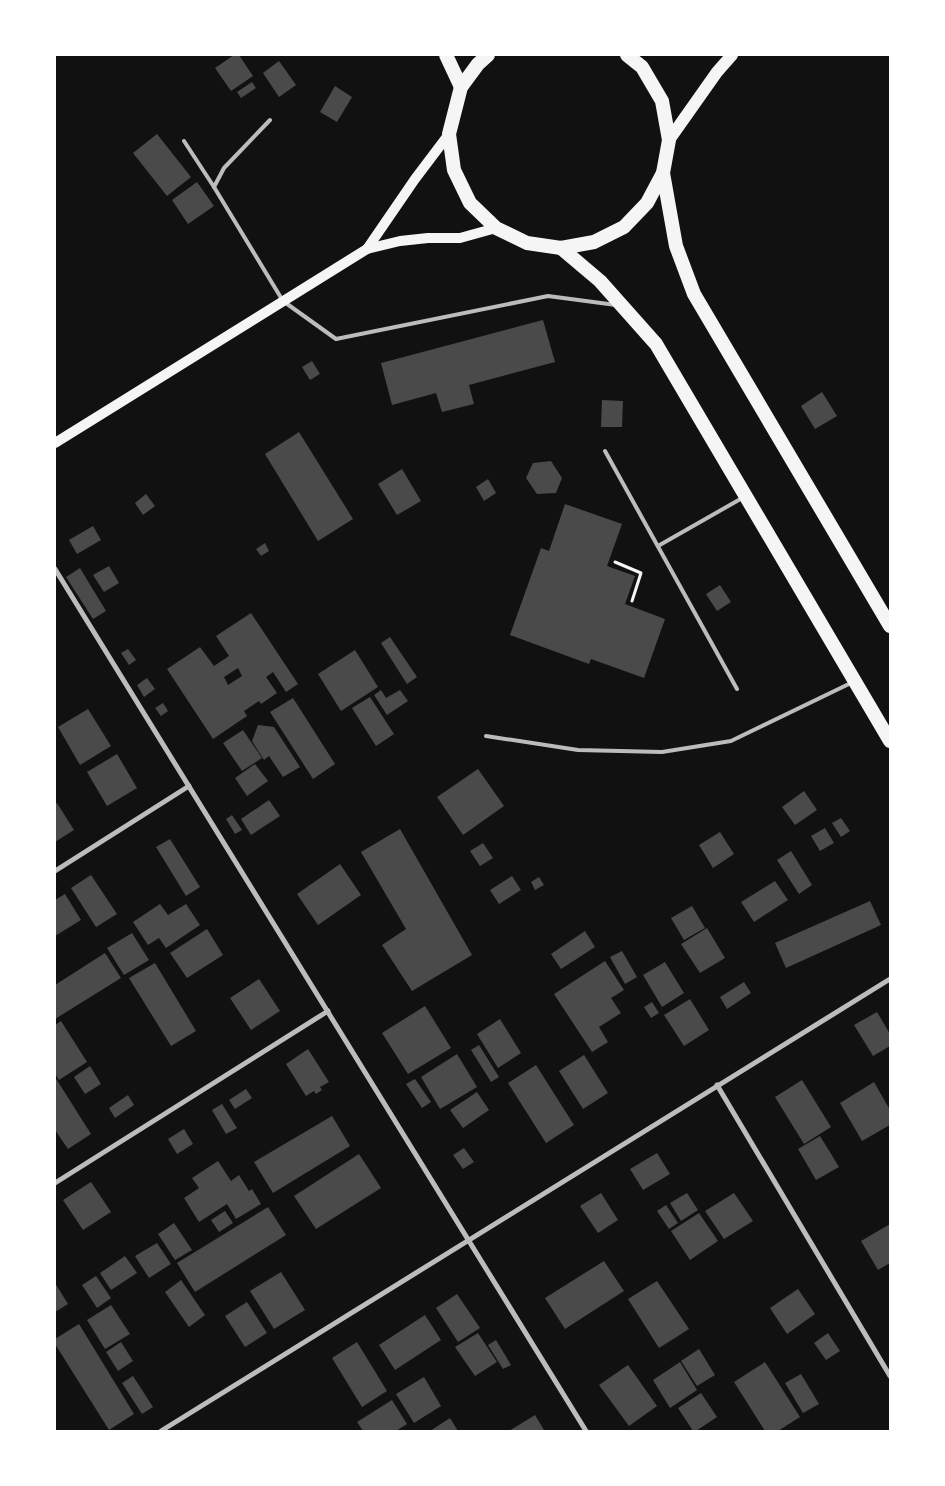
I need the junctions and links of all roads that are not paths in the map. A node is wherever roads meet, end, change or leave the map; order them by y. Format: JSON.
{"nodes":[{"id":1,"x":446,"y":55,"type":"edge"},
{"id":2,"x":488,"y":55,"type":"edge"},
{"id":3,"x":627,"y":55,"type":"edge"},
{"id":4,"x":732,"y":55,"type":"edge"},
{"id":5,"x":461,"y":87,"type":"junction"},
{"id":6,"x":270,"y":120,"type":"dead end"},
{"id":7,"x":450,"y":134,"type":"junction"},
{"id":8,"x":668,"y":140,"type":"junction"},
{"id":9,"x":184,"y":141,"type":"dead end"},
{"id":10,"x":663,"y":173,"type":"junction"},
{"id":11,"x":214,"y":187,"type":"junction"},
{"id":12,"x":496,"y":228,"type":"junction"},
{"id":13,"x":561,"y":248,"type":"junction"},
{"id":14,"x":367,"y":249,"type":"junction"},
{"id":15,"x":283,"y":301,"type":"junction"},
{"id":16,"x":624,"y":306,"type":"junction"},
{"id":17,"x":55,"y":443,"type":"edge"},
{"id":18,"x":605,"y":451,"type":"dead end"},
{"id":19,"x":746,"y":496,"type":"junction"},
{"id":20,"x":658,"y":546,"type":"junction"},
{"id":21,"x":55,"y":569,"type":"edge"},
{"id":22,"x":890,"y":626,"type":"edge"},
{"id":23,"x":855,"y":681,"type":"junction"},
{"id":24,"x":737,"y":689,"type":"dead end"},
{"id":25,"x":486,"y":736,"type":"dead end"},
{"id":26,"x":890,"y":741,"type":"edge"},
{"id":27,"x":189,"y":786,"type":"junction"},
{"id":28,"x":55,"y":871,"type":"edge"},
{"id":29,"x":890,"y":979,"type":"edge"},
{"id":30,"x":328,"y":1011,"type":"junction"},
{"id":31,"x":717,"y":1085,"type":"junction"},
{"id":32,"x":55,"y":1183,"type":"edge"},
{"id":33,"x":468,"y":1239,"type":"junction"},
{"id":34,"x":890,"y":1376,"type":"edge"},
{"id":35,"x":161,"y":1431,"type":"edge"},
{"id":36,"x":586,"y":1431,"type":"edge"}],
"edges":[{"from":1,"to":5,"type":"highway"},
{"from":2,"to":5,"type":"highway"},
{"from":3,"to":8,"type":"highway"},
{"from":4,"to":8,"type":"main road"},
{"from":5,"to":7,"type":"highway"},
{"from":6,"to":11,"type":"lane"},
{"from":7,"to":12,"type":"highway"},
{"from":7,"to":14,"type":"main road"},
{"from":8,"to":10,"type":"highway"},
{"from":9,"to":11,"type":"lane"},
{"from":10,"to":13,"type":"highway"},
{"from":10,"to":22,"type":"highway"},
{"from":11,"to":15,"type":"lane"},
{"from":12,"to":13,"type":"highway"},
{"from":12,"to":14,"type":"main road"},
{"from":13,"to":16,"type":"highway"},
{"from":14,"to":15,"type":"main road"},
{"from":15,"to":16,"type":"lane"},
{"from":15,"to":17,"type":"main road"},
{"from":16,"to":19,"type":"highway"},
{"from":18,"to":20,"type":"lane"},
{"from":19,"to":20,"type":"lane"},
{"from":19,"to":23,"type":"highway"},
{"from":20,"to":24,"type":"lane"},
{"from":21,"to":27,"type":"street"},
{"from":23,"to":25,"type":"lane"},
{"from":23,"to":26,"type":"highway"},
{"from":27,"to":28,"type":"street"},
{"from":27,"to":30,"type":"street"},
{"from":29,"to":31,"type":"street"},
{"from":30,"to":32,"type":"street"},
{"from":30,"to":33,"type":"street"},
{"from":31,"to":33,"type":"street"},
{"from":31,"to":34,"type":"street"},
{"from":33,"to":35,"type":"street"},
{"from":33,"to":36,"type":"street"}]}
